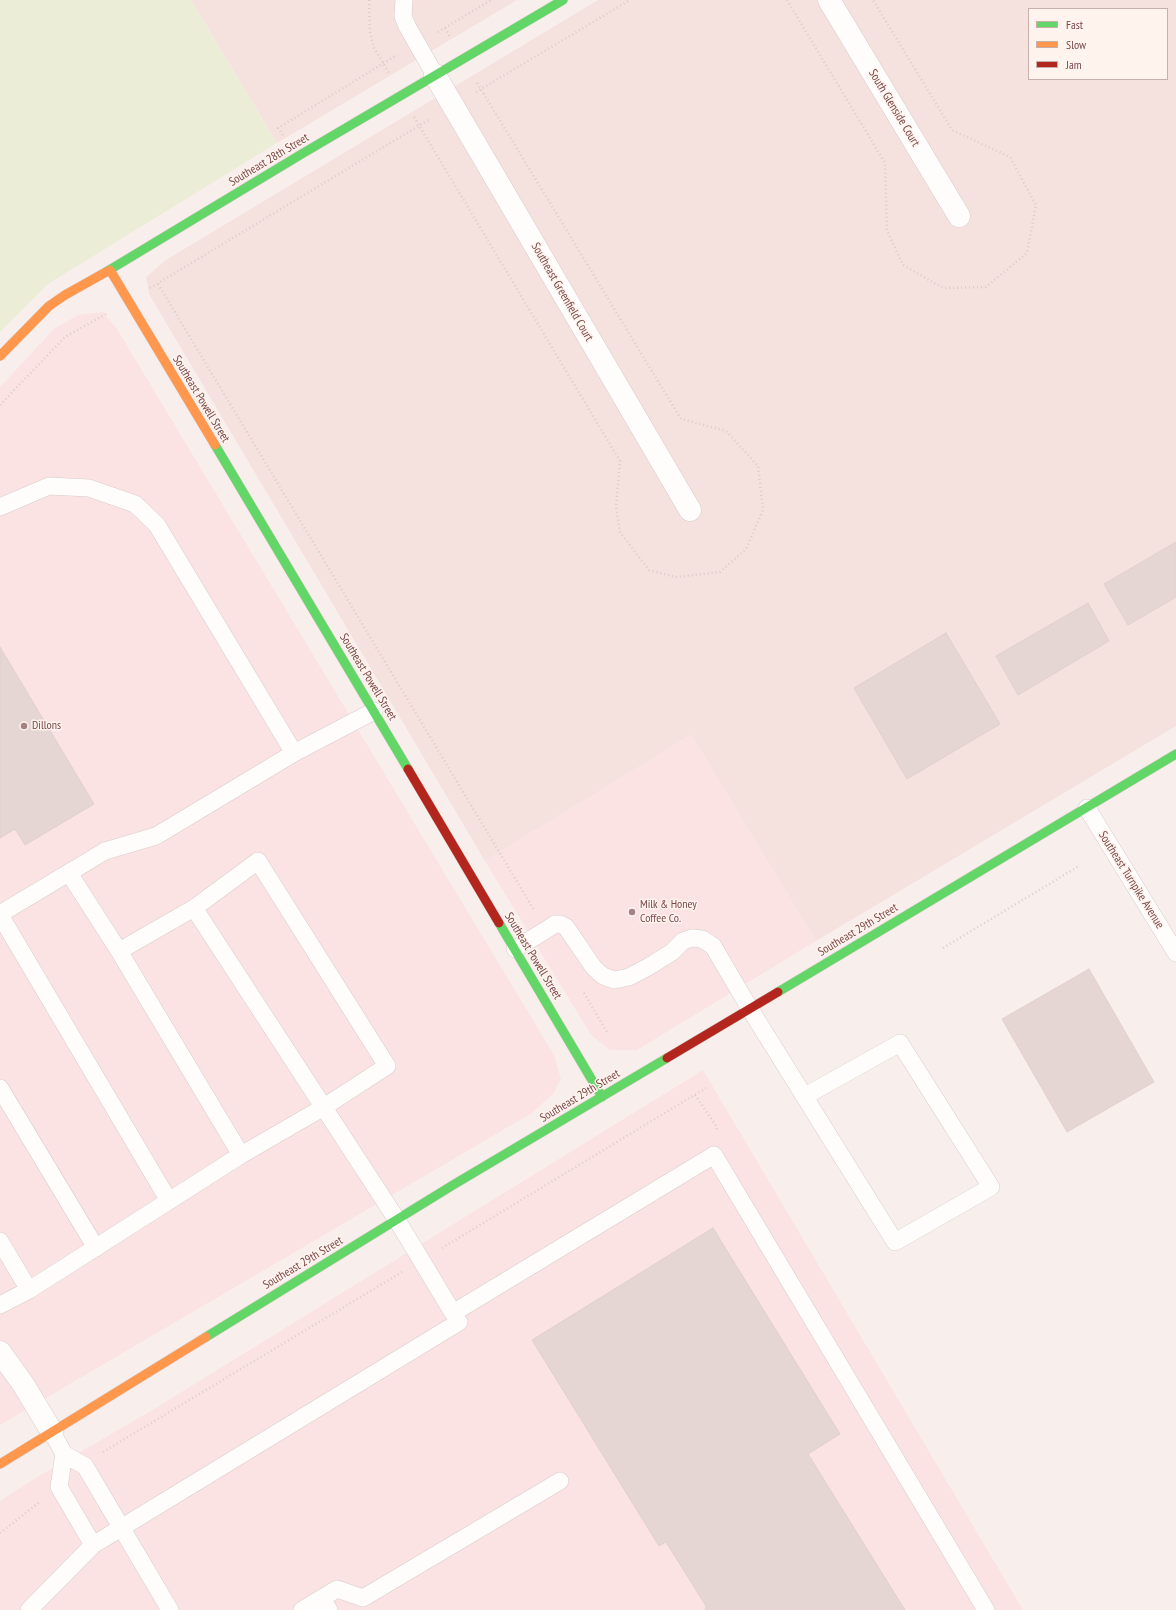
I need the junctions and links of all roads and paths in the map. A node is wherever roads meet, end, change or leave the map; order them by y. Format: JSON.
{"nodes":[{"id":1,"x":404,"y":0,"type":"edge"},
{"id":2,"x":491,"y":0,"type":"edge"},
{"id":3,"x":563,"y":0,"type":"edge"},
{"id":4,"x":630,"y":0,"type":"edge"},
{"id":5,"x":828,"y":0,"type":"edge"},
{"id":6,"x":417,"y":43,"type":"junction"},
{"id":7,"x":435,"y":75,"type":"junction"},
{"id":8,"x":453,"y":106,"type":"junction"},
{"id":9,"x":300,"y":155,"type":"junction"},
{"id":10,"x":958,"y":216,"type":"dead end"},
{"id":11,"x":110,"y":270,"type":"junction"},
{"id":12,"x":158,"y":284,"type":"junction"},
{"id":13,"x":128,"y":301,"type":"junction"},
{"id":14,"x":0,"y":356,"type":"edge"},
{"id":15,"x":0,"y":405,"type":"edge"},
{"id":16,"x":0,"y":507,"type":"edge"},
{"id":17,"x":690,"y":510,"type":"dead end"},
{"id":18,"x":374,"y":711,"type":"junction"},
{"id":19,"x":294,"y":753,"type":"junction"},
{"id":20,"x":1176,"y":754,"type":"edge"},
{"id":21,"x":1087,"y":808,"type":"junction"},
{"id":22,"x":1079,"y":866,"type":"dead end"},
{"id":23,"x":69,"y":873,"type":"junction"},
{"id":24,"x":194,"y":908,"type":"junction"},
{"id":25,"x":0,"y":914,"type":"edge"},
{"id":26,"x":546,"y":930,"type":"junction"},
{"id":27,"x":943,"y":948,"type":"dead end"},
{"id":28,"x":515,"y":949,"type":"junction"},
{"id":29,"x":120,"y":951,"type":"junction"},
{"id":30,"x":1176,"y":953,"type":"edge"},
{"id":31,"x":581,"y":988,"type":"dead end"},
{"id":32,"x":750,"y":1009,"type":"junction"},
{"id":33,"x":608,"y":1034,"type":"dead end"},
{"id":34,"x":0,"y":1088,"type":"edge"},
{"id":35,"x":706,"y":1088,"type":"dead end"},
{"id":36,"x":696,"y":1095,"type":"junction"},
{"id":37,"x":805,"y":1096,"type":"junction"},
{"id":38,"x":602,"y":1098,"type":"junction"},
{"id":39,"x":324,"y":1107,"type":"junction"},
{"id":40,"x":241,"y":1155,"type":"junction"},
{"id":41,"x":714,"y":1155,"type":"junction"},
{"id":42,"x":169,"y":1201,"type":"junction"},
{"id":43,"x":397,"y":1220,"type":"junction"},
{"id":44,"x":0,"y":1241,"type":"edge"},
{"id":45,"x":96,"y":1248,"type":"junction"},
{"id":46,"x":423,"y":1260,"type":"junction"},
{"id":47,"x":29,"y":1290,"type":"junction"},
{"id":48,"x":0,"y":1305,"type":"edge"},
{"id":49,"x":459,"y":1322,"type":"dead end"},
{"id":50,"x":0,"y":1352,"type":"edge"},
{"id":51,"x":52,"y":1432,"type":"junction"},
{"id":52,"x":64,"y":1454,"type":"junction"},
{"id":53,"x":0,"y":1464,"type":"edge"},
{"id":54,"x":85,"y":1466,"type":"junction"},
{"id":55,"x":560,"y":1481,"type":"dead end"},
{"id":56,"x":59,"y":1487,"type":"junction"},
{"id":57,"x":121,"y":1528,"type":"junction"},
{"id":58,"x":0,"y":1533,"type":"edge"},
{"id":59,"x":93,"y":1545,"type":"junction"},
{"id":60,"x":325,"y":1604,"type":"edge"},
{"id":61,"x":29,"y":1610,"type":"edge"},
{"id":62,"x":170,"y":1610,"type":"edge"},
{"id":63,"x":302,"y":1610,"type":"edge"},
{"id":64,"x":986,"y":1610,"type":"edge"}],
"edges":[{"from":1,"to":6,"type":"lane"},
{"from":2,"to":6,"type":"path"},
{"from":3,"to":7,"type":"street","name":"Southeast 28th Street"},
{"from":4,"to":8,"type":"path"},
{"from":5,"to":10,"type":"street","name":"South Glenside Court"},
{"from":6,"to":7,"type":"lane"},
{"from":6,"to":9,"type":"path"},
{"from":7,"to":8,"type":"street","name":"Southeast Greenfield Court"},
{"from":7,"to":9,"type":"street","name":"Southeast 28th Street"},
{"from":8,"to":12,"type":"path"},
{"from":8,"to":17,"type":"street","name":"Southeast Greenfield Court"},
{"from":9,"to":11,"type":"street","name":"Southeast 28th Street"},
{"from":11,"to":13,"type":"street","name":"Southeast Powell Street"},
{"from":11,"to":14,"type":"street","name":"Southeast 28th Street"},
{"from":12,"to":13,"type":"path"},
{"from":12,"to":26,"type":"path"},
{"from":13,"to":15,"type":"path"},
{"from":13,"to":18,"type":"street","name":"Southeast Powell Street"},
{"from":16,"to":19,"type":"lane"},
{"from":18,"to":19,"type":"lane"},
{"from":18,"to":28,"type":"street","name":"Southeast Powell Street"},
{"from":19,"to":23,"type":"lane"},
{"from":20,"to":21,"type":"street","name":"Southeast 29th Street"},
{"from":21,"to":30,"type":"lane","name":"Southeast Turnpike Avenue"},
{"from":21,"to":32,"type":"street","name":"Southeast 29th Street"},
{"from":22,"to":27,"type":"path"},
{"from":23,"to":25,"type":"lane"},
{"from":23,"to":29,"type":"lane"},
{"from":24,"to":29,"type":"lane"},
{"from":24,"to":39,"type":"lane"},
{"from":24,"to":39,"type":"lane"},
{"from":25,"to":42,"type":"lane"},
{"from":26,"to":28,"type":"lane"},
{"from":26,"to":32,"type":"lane"},
{"from":28,"to":38,"type":"street","name":"Southeast Powell Street"},
{"from":29,"to":40,"type":"lane"},
{"from":31,"to":33,"type":"path"},
{"from":32,"to":37,"type":"lane"},
{"from":32,"to":38,"type":"street","name":"Southeast 29th Street"},
{"from":34,"to":45,"type":"lane"},
{"from":35,"to":36,"type":"path"},
{"from":36,"to":41,"type":"path"},
{"from":36,"to":46,"type":"path"},
{"from":37,"to":37,"type":"lane"},
{"from":38,"to":43,"type":"street","name":"Southeast 29th Street"},
{"from":39,"to":40,"type":"lane"},
{"from":39,"to":43,"type":"lane"},
{"from":40,"to":42,"type":"lane"},
{"from":41,"to":46,"type":"lane"},
{"from":41,"to":64,"type":"lane"},
{"from":42,"to":45,"type":"lane"},
{"from":43,"to":46,"type":"lane"},
{"from":43,"to":51,"type":"street","name":"Southeast 29th Street"},
{"from":44,"to":47,"type":"lane"},
{"from":45,"to":47,"type":"lane"},
{"from":46,"to":54,"type":"path"},
{"from":47,"to":48,"type":"lane"},
{"from":49,"to":57,"type":"lane"},
{"from":50,"to":51,"type":"street"},
{"from":51,"to":52,"type":"lane"},
{"from":51,"to":53,"type":"street","name":"Southeast 29th Street"},
{"from":52,"to":54,"type":"lane"},
{"from":52,"to":56,"type":"lane"},
{"from":54,"to":57,"type":"lane"},
{"from":55,"to":60,"type":"lane"},
{"from":56,"to":58,"type":"path"},
{"from":56,"to":59,"type":"lane"},
{"from":57,"to":59,"type":"lane"},
{"from":57,"to":62,"type":"lane"},
{"from":59,"to":61,"type":"lane"},
{"from":60,"to":63,"type":"lane"}]}
